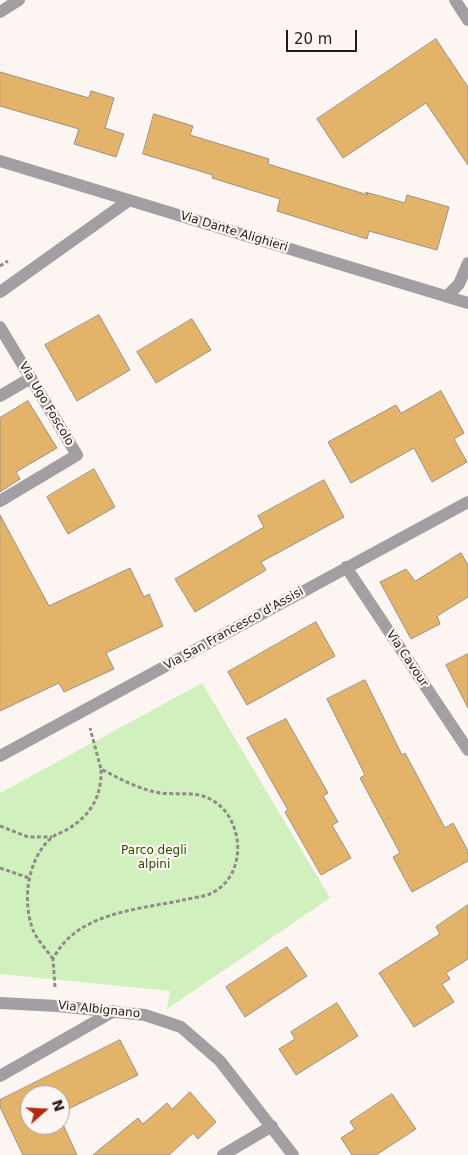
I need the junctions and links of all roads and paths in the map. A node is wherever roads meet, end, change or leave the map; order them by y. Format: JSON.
{"nodes":[{"id":1,"x":19,"y":0,"type":"edge"},
{"id":2,"x":455,"y":0,"type":"edge"},
{"id":3,"x":0,"y":12,"type":"edge"},
{"id":4,"x":468,"y":20,"type":"edge"},
{"id":5,"x":0,"y":161,"type":"edge"},
{"id":6,"x":128,"y":201,"type":"junction"},
{"id":7,"x":468,"y":263,"type":"edge"},
{"id":8,"x":0,"y":292,"type":"edge"},
{"id":9,"x":447,"y":296,"type":"junction"},
{"id":10,"x":468,"y":303,"type":"edge"},
{"id":11,"x":0,"y":327,"type":"edge"},
{"id":12,"x":31,"y":378,"type":"junction"},
{"id":13,"x":0,"y":396,"type":"edge"},
{"id":14,"x":0,"y":501,"type":"edge"},
{"id":15,"x":468,"y":502,"type":"edge"},
{"id":16,"x":346,"y":567,"type":"junction"},
{"id":17,"x":95,"y":741,"type":"dead end"},
{"id":18,"x":468,"y":750,"type":"edge"},
{"id":19,"x":0,"y":756,"type":"edge"},
{"id":20,"x":101,"y":769,"type":"junction"},
{"id":21,"x":0,"y":826,"type":"edge"},
{"id":22,"x":52,"y":837,"type":"junction"},
{"id":23,"x":0,"y":868,"type":"edge"},
{"id":24,"x":30,"y":878,"type":"junction"},
{"id":25,"x":53,"y":959,"type":"junction"},
{"id":26,"x":0,"y":1003,"type":"edge"},
{"id":27,"x":57,"y":1006,"type":"junction"},
{"id":28,"x":114,"y":1011,"type":"junction"},
{"id":29,"x":0,"y":1076,"type":"edge"},
{"id":30,"x":272,"y":1126,"type":"junction"},
{"id":31,"x":223,"y":1155,"type":"edge"},
{"id":32,"x":293,"y":1155,"type":"edge"}],
"edges":[{"from":1,"to":3,"type":"street"},
{"from":2,"to":4,"type":"street"},
{"from":5,"to":6,"type":"street","name":"Via Dante Alighieri"},
{"from":6,"to":8,"type":"street"},
{"from":6,"to":9,"type":"street","name":"Via Dante Alighieri"},
{"from":7,"to":9,"type":"street"},
{"from":9,"to":10,"type":"street","name":"Via Dante Alighieri"},
{"from":11,"to":12,"type":"street","name":"Via Ugo Foscolo"},
{"from":12,"to":13,"type":"street"},
{"from":12,"to":14,"type":"street","name":"Via Ugo Foscolo"},
{"from":15,"to":16,"type":"street","name":"Via San Francesco d'Assisi"},
{"from":16,"to":18,"type":"street","name":"Via Cavour"},
{"from":16,"to":19,"type":"street","name":"Via San Francesco d'Assisi"},
{"from":17,"to":20,"type":"path"},
{"from":20,"to":22,"type":"path"},
{"from":20,"to":25,"type":"path"},
{"from":21,"to":22,"type":"path"},
{"from":22,"to":24,"type":"path"},
{"from":23,"to":24,"type":"path"},
{"from":24,"to":25,"type":"path"},
{"from":25,"to":27,"type":"path"},
{"from":26,"to":27,"type":"street","name":"Via Albignano"},
{"from":27,"to":28,"type":"street","name":"Via Albignano"},
{"from":28,"to":29,"type":"street"},
{"from":28,"to":30,"type":"street","name":"Via Albignano"},
{"from":30,"to":31,"type":"street"},
{"from":30,"to":32,"type":"street","name":"Via Albignano"}]}
